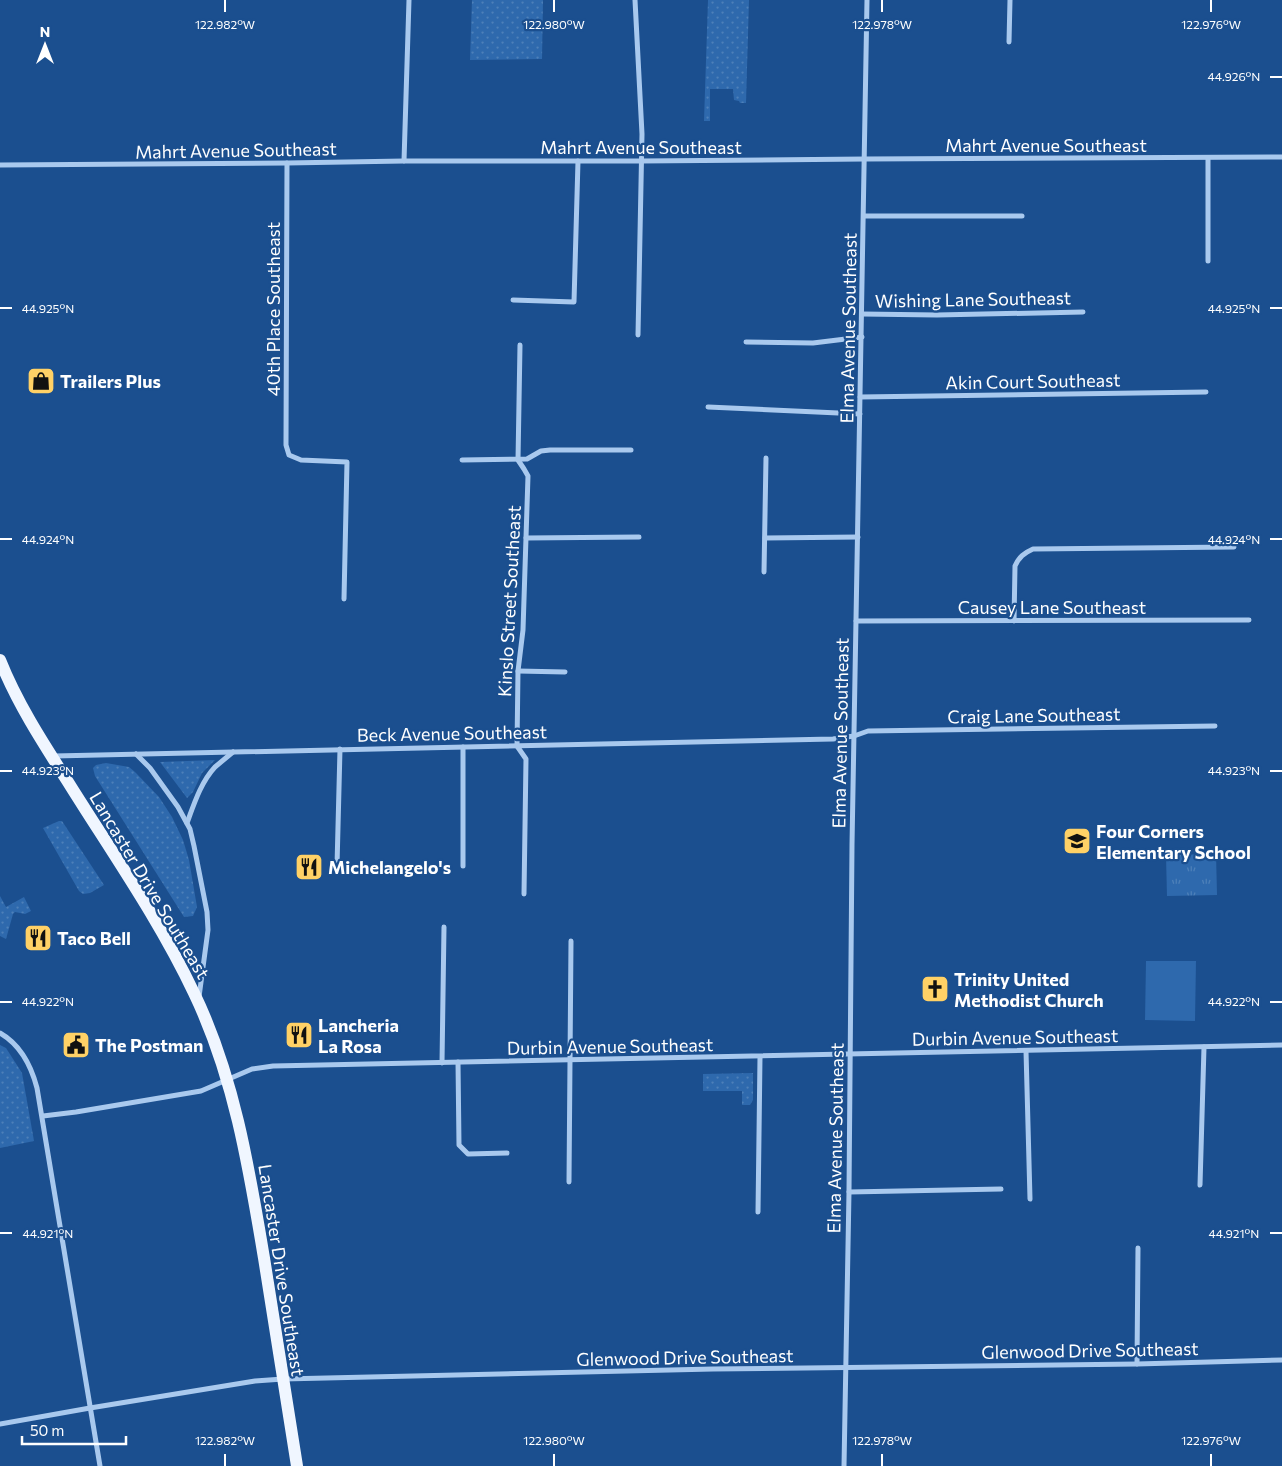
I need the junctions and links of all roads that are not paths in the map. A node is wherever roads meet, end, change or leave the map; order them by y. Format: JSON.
{"nodes":[{"id":1,"x":409,"y":0,"type":"edge"},
{"id":2,"x":635,"y":0,"type":"edge"},
{"id":3,"x":867,"y":0,"type":"edge"},
{"id":4,"x":1010,"y":0,"type":"edge"},
{"id":5,"x":1009,"y":42,"type":"dead end"},
{"id":6,"x":1282,"y":157,"type":"edge"},
{"id":7,"x":1208,"y":158,"type":"junction"},
{"id":8,"x":865,"y":159,"type":"junction"},
{"id":9,"x":404,"y":161,"type":"junction"},
{"id":10,"x":578,"y":161,"type":"junction"},
{"id":11,"x":641,"y":161,"type":"junction"},
{"id":12,"x":287,"y":163,"type":"junction"},
{"id":13,"x":0,"y":165,"type":"edge"},
{"id":14,"x":864,"y":216,"type":"junction"},
{"id":15,"x":1022,"y":216,"type":"dead end"},
{"id":16,"x":1208,"y":261,"type":"dead end"},
{"id":17,"x":513,"y":300,"type":"dead end"},
{"id":18,"x":1083,"y":312,"type":"dead end"},
{"id":19,"x":862,"y":314,"type":"junction"},
{"id":20,"x":638,"y":335,"type":"dead end"},
{"id":21,"x":862,"y":337,"type":"junction"},
{"id":22,"x":746,"y":342,"type":"dead end"},
{"id":23,"x":520,"y":345,"type":"dead end"},
{"id":24,"x":1206,"y":392,"type":"dead end"},
{"id":25,"x":860,"y":397,"type":"junction"},
{"id":26,"x":708,"y":407,"type":"dead end"},
{"id":27,"x":860,"y":414,"type":"junction"},
{"id":28,"x":631,"y":450,"type":"dead end"},
{"id":29,"x":766,"y":458,"type":"dead end"},
{"id":30,"x":462,"y":460,"type":"dead end"},
{"id":31,"x":518,"y":460,"type":"junction"},
{"id":32,"x":639,"y":537,"type":"dead end"},
{"id":33,"x":858,"y":537,"type":"junction"},
{"id":34,"x":526,"y":538,"type":"junction"},
{"id":35,"x":765,"y":538,"type":"junction"},
{"id":36,"x":1234,"y":547,"type":"dead end"},
{"id":37,"x":764,"y":572,"type":"dead end"},
{"id":38,"x":344,"y":599,"type":"dead end"},
{"id":39,"x":1249,"y":620,"type":"dead end"},
{"id":40,"x":856,"y":621,"type":"junction"},
{"id":41,"x":1014,"y":621,"type":"junction"},
{"id":42,"x":0,"y":660,"type":"edge"},
{"id":43,"x":518,"y":671,"type":"junction"},
{"id":44,"x":565,"y":672,"type":"dead end"},
{"id":45,"x":1215,"y":726,"type":"dead end"},
{"id":46,"x":854,"y":736,"type":"junction"},
{"id":47,"x":517,"y":746,"type":"junction"},
{"id":48,"x":463,"y":747,"type":"junction"},
{"id":49,"x":340,"y":750,"type":"junction"},
{"id":50,"x":233,"y":752,"type":"junction"},
{"id":51,"x":136,"y":754,"type":"junction"},
{"id":52,"x":51,"y":756,"type":"junction"},
{"id":53,"x":187,"y":823,"type":"junction"},
{"id":54,"x":337,"y":866,"type":"dead end"},
{"id":55,"x":463,"y":866,"type":"dead end"},
{"id":56,"x":524,"y":894,"type":"dead end"},
{"id":57,"x":444,"y":927,"type":"dead end"},
{"id":58,"x":571,"y":941,"type":"dead end"},
{"id":59,"x":198,"y":1002,"type":"junction"},
{"id":60,"x":0,"y":1033,"type":"edge"},
{"id":61,"x":1282,"y":1045,"type":"edge"},
{"id":62,"x":1204,"y":1047,"type":"junction"},
{"id":63,"x":1026,"y":1051,"type":"junction"},
{"id":64,"x":850,"y":1054,"type":"junction"},
{"id":65,"x":760,"y":1057,"type":"junction"},
{"id":66,"x":570,"y":1060,"type":"junction"},
{"id":67,"x":458,"y":1062,"type":"junction"},
{"id":68,"x":442,"y":1063,"type":"junction"},
{"id":69,"x":227,"y":1081,"type":"junction"},
{"id":70,"x":43,"y":1116,"type":"junction"},
{"id":71,"x":507,"y":1153,"type":"dead end"},
{"id":72,"x":569,"y":1182,"type":"dead end"},
{"id":73,"x":1200,"y":1185,"type":"dead end"},
{"id":74,"x":1000,"y":1189,"type":"dead end"},
{"id":75,"x":849,"y":1192,"type":"junction"},
{"id":76,"x":1030,"y":1198,"type":"dead end"},
{"id":77,"x":758,"y":1212,"type":"dead end"},
{"id":78,"x":1138,"y":1248,"type":"dead end"},
{"id":79,"x":1282,"y":1360,"type":"edge"},
{"id":80,"x":1137,"y":1364,"type":"junction"},
{"id":81,"x":846,"y":1368,"type":"junction"},
{"id":82,"x":283,"y":1379,"type":"junction"},
{"id":83,"x":90,"y":1408,"type":"junction"},
{"id":84,"x":0,"y":1424,"type":"edge"},
{"id":85,"x":100,"y":1466,"type":"edge"},
{"id":86,"x":297,"y":1466,"type":"edge"},
{"id":87,"x":844,"y":1466,"type":"edge"}],
"edges":[{"from":1,"to":9,"type":"street"},
{"from":2,"to":11,"type":"street"},
{"from":3,"to":8,"type":"street","name":"Elma Avenue Southeast"},
{"from":4,"to":5,"type":"street"},
{"from":6,"to":7,"type":"street","name":"Mahrt Avenue Southeast"},
{"from":7,"to":8,"type":"street","name":"Mahrt Avenue Southeast"},
{"from":7,"to":16,"type":"street"},
{"from":8,"to":11,"type":"street","name":"Mahrt Avenue Southeast"},
{"from":8,"to":14,"type":"street","name":"Elma Avenue Southeast"},
{"from":9,"to":10,"type":"street","name":"Mahrt Avenue Southeast"},
{"from":9,"to":12,"type":"street","name":"Mahrt Avenue Southeast"},
{"from":10,"to":11,"type":"street","name":"Mahrt Avenue Southeast"},
{"from":10,"to":17,"type":"street"},
{"from":11,"to":20,"type":"street"},
{"from":12,"to":13,"type":"street","name":"Mahrt Avenue Southeast"},
{"from":12,"to":38,"type":"street","name":"40th Place Southeast"},
{"from":14,"to":15,"type":"street"},
{"from":14,"to":19,"type":"street","name":"Elma Avenue Southeast"},
{"from":18,"to":19,"type":"street","name":"Wishing Lane Southeast"},
{"from":19,"to":21,"type":"street","name":"Elma Avenue Southeast"},
{"from":21,"to":22,"type":"street"},
{"from":21,"to":25,"type":"street","name":"Elma Avenue Southeast"},
{"from":23,"to":31,"type":"street"},
{"from":24,"to":25,"type":"street","name":"Akin Court Southeast"},
{"from":25,"to":27,"type":"street","name":"Elma Avenue Southeast"},
{"from":26,"to":27,"type":"street"},
{"from":27,"to":33,"type":"street","name":"Elma Avenue Southeast"},
{"from":28,"to":31,"type":"street"},
{"from":29,"to":35,"type":"street"},
{"from":30,"to":31,"type":"street"},
{"from":31,"to":34,"type":"street","name":"Kinslo Street Southeast"},
{"from":32,"to":34,"type":"street"},
{"from":33,"to":35,"type":"street"},
{"from":33,"to":40,"type":"street","name":"Elma Avenue Southeast"},
{"from":34,"to":43,"type":"street","name":"Kinslo Street Southeast"},
{"from":35,"to":37,"type":"street"},
{"from":36,"to":41,"type":"street"},
{"from":39,"to":41,"type":"street","name":"Causey Lane Southeast"},
{"from":40,"to":41,"type":"street","name":"Causey Lane Southeast"},
{"from":40,"to":46,"type":"street","name":"Elma Avenue Southeast"},
{"from":42,"to":52,"type":"main road","name":"Lancaster Drive Southeast"},
{"from":43,"to":44,"type":"street"},
{"from":43,"to":47,"type":"street","name":"Kinslo Street Southeast"},
{"from":45,"to":46,"type":"street","name":"Craig Lane Southeast"},
{"from":46,"to":47,"type":"street","name":"Beck Avenue Southeast"},
{"from":46,"to":64,"type":"street","name":"Elma Avenue Southeast"},
{"from":47,"to":48,"type":"street","name":"Beck Avenue Southeast"},
{"from":47,"to":56,"type":"street"},
{"from":48,"to":49,"type":"street","name":"Beck Avenue Southeast"},
{"from":48,"to":55,"type":"street"},
{"from":49,"to":50,"type":"street","name":"Beck Avenue Southeast"},
{"from":49,"to":54,"type":"street"},
{"from":50,"to":51,"type":"street","name":"Beck Avenue Southeast"},
{"from":50,"to":53,"type":"street"},
{"from":51,"to":52,"type":"street","name":"Beck Avenue Southeast"},
{"from":51,"to":53,"type":"street"},
{"from":52,"to":59,"type":"main road","name":"Lancaster Drive Southeast"},
{"from":53,"to":59,"type":"street"},
{"from":57,"to":68,"type":"street"},
{"from":58,"to":66,"type":"street"},
{"from":59,"to":69,"type":"main road","name":"Lancaster Drive Southeast"},
{"from":60,"to":70,"type":"street"},
{"from":61,"to":62,"type":"street","name":"Durbin Avenue Southeast"},
{"from":62,"to":63,"type":"street","name":"Durbin Avenue Southeast"},
{"from":62,"to":73,"type":"street"},
{"from":63,"to":64,"type":"street","name":"Durbin Avenue Southeast"},
{"from":63,"to":76,"type":"street"},
{"from":64,"to":65,"type":"street","name":"Durbin Avenue Southeast"},
{"from":64,"to":75,"type":"street","name":"Elma Avenue Southeast"},
{"from":65,"to":66,"type":"street","name":"Durbin Avenue Southeast"},
{"from":65,"to":77,"type":"street"},
{"from":66,"to":67,"type":"street","name":"Durbin Avenue Southeast"},
{"from":66,"to":72,"type":"street"},
{"from":67,"to":68,"type":"street","name":"Durbin Avenue Southeast"},
{"from":67,"to":71,"type":"street"},
{"from":68,"to":69,"type":"street","name":"Durbin Avenue Southeast"},
{"from":69,"to":70,"type":"street","name":"Durbin Avenue Southeast"},
{"from":69,"to":82,"type":"main road","name":"Lancaster Drive Southeast"},
{"from":70,"to":83,"type":"street"},
{"from":74,"to":75,"type":"street"},
{"from":75,"to":81,"type":"street","name":"Elma Avenue Southeast"},
{"from":78,"to":80,"type":"street"},
{"from":79,"to":80,"type":"street","name":"Glenwood Drive Southeast"},
{"from":80,"to":81,"type":"street","name":"Glenwood Drive Southeast"},
{"from":81,"to":82,"type":"street","name":"Glenwood Drive Southeast"},
{"from":81,"to":87,"type":"street","name":"Elma Avenue Southeast"},
{"from":82,"to":83,"type":"street","name":"Glenwood Drive Southeast"},
{"from":82,"to":86,"type":"main road","name":"Lancaster Drive Southeast"},
{"from":83,"to":84,"type":"street","name":"Glenwood Drive Southeast"},
{"from":83,"to":85,"type":"street"}]}
